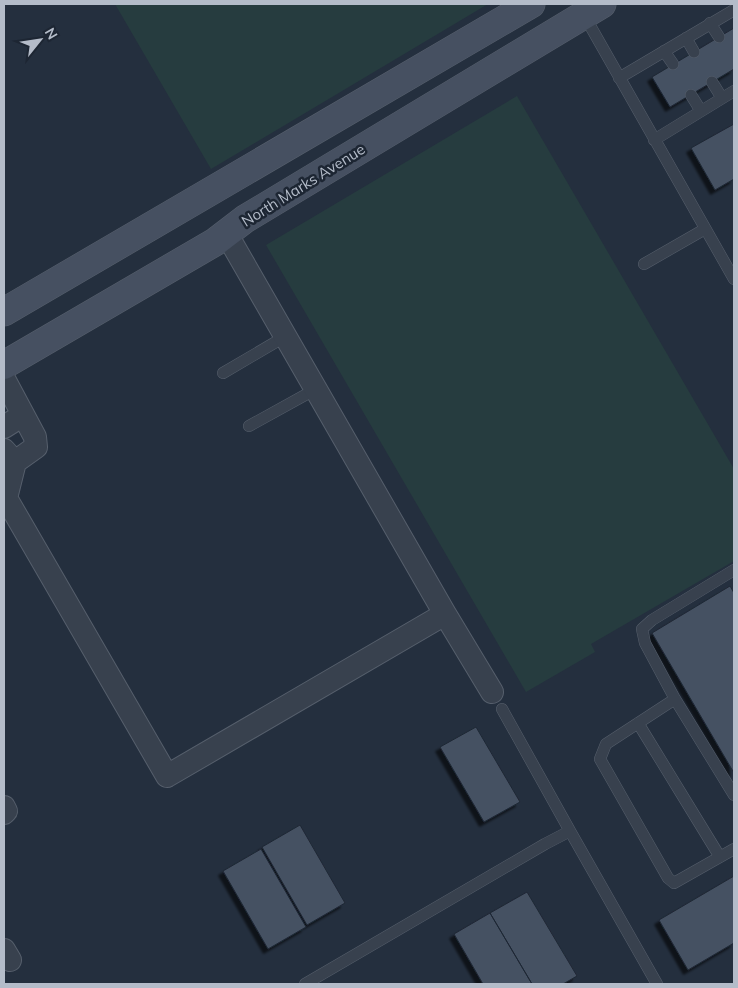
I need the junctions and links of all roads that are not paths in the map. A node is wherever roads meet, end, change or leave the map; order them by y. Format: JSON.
{"nodes":[{"id":1,"x":530,"y":4,"type":"edge"},
{"id":2,"x":593,"y":9,"type":"edge"},
{"id":3,"x":734,"y":10,"type":"edge"},
{"id":4,"x":710,"y":24,"type":"junction"},
{"id":5,"x":719,"y":37,"type":"dead end"},
{"id":6,"x":686,"y":38,"type":"junction"},
{"id":7,"x":664,"y":51,"type":"junction"},
{"id":8,"x":694,"y":52,"type":"dead end"},
{"id":9,"x":674,"y":64,"type":"dead end"},
{"id":10,"x":619,"y":78,"type":"junction"},
{"id":11,"x":712,"y":82,"type":"dead end"},
{"id":12,"x":734,"y":91,"type":"edge"},
{"id":13,"x":691,"y":95,"type":"dead end"},
{"id":14,"x":722,"y":98,"type":"junction"},
{"id":15,"x":701,"y":111,"type":"junction"},
{"id":16,"x":654,"y":140,"type":"junction"},
{"id":17,"x":705,"y":229,"type":"junction"},
{"id":18,"x":226,"y":233,"type":"junction"},
{"id":19,"x":644,"y":264,"type":"dead end"},
{"id":20,"x":734,"y":279,"type":"edge"},
{"id":21,"x":4,"y":312,"type":"edge"},
{"id":22,"x":286,"y":336,"type":"junction"},
{"id":23,"x":4,"y":365,"type":"edge"},
{"id":24,"x":223,"y":374,"type":"dead end"},
{"id":25,"x":4,"y":379,"type":"edge"},
{"id":26,"x":316,"y":389,"type":"junction"},
{"id":27,"x":23,"y":415,"type":"junction"},
{"id":28,"x":250,"y":426,"type":"dead end"},
{"id":29,"x":4,"y":427,"type":"edge"},
{"id":30,"x":10,"y":456,"type":"edge"},
{"id":31,"x":734,"y":570,"type":"edge"},
{"id":32,"x":445,"y":614,"type":"junction"},
{"id":33,"x":675,"y":699,"type":"junction"},
{"id":34,"x":497,"y":700,"type":"joint"},
{"id":35,"x":638,"y":723,"type":"junction"},
{"id":36,"x":734,"y":795,"type":"edge"},
{"id":37,"x":4,"y":807,"type":"edge"},
{"id":38,"x":4,"y":812,"type":"edge"},
{"id":39,"x":570,"y":831,"type":"junction"},
{"id":40,"x":734,"y":849,"type":"edge"},
{"id":41,"x":720,"y":857,"type":"junction"},
{"id":42,"x":304,"y":984,"type":"edge"},
{"id":43,"x":657,"y":984,"type":"edge"}],
"edges":[{"from":1,"to":21,"type":"main road"},
{"from":2,"to":10,"type":"lane"},
{"from":2,"to":18,"type":"main road","name":"North Marks Avenue"},
{"from":3,"to":4,"type":"lane"},
{"from":4,"to":5,"type":"lane"},
{"from":4,"to":6,"type":"lane"},
{"from":6,"to":7,"type":"lane"},
{"from":6,"to":8,"type":"lane"},
{"from":7,"to":9,"type":"lane"},
{"from":7,"to":10,"type":"lane"},
{"from":10,"to":16,"type":"lane"},
{"from":11,"to":14,"type":"lane"},
{"from":12,"to":14,"type":"lane"},
{"from":13,"to":15,"type":"lane"},
{"from":14,"to":15,"type":"lane"},
{"from":15,"to":16,"type":"lane"},
{"from":16,"to":17,"type":"lane"},
{"from":17,"to":19,"type":"lane"},
{"from":17,"to":20,"type":"lane"},
{"from":18,"to":22,"type":"street"},
{"from":18,"to":23,"type":"main road","name":"North Marks Avenue"},
{"from":22,"to":24,"type":"lane"},
{"from":22,"to":26,"type":"street"},
{"from":25,"to":27,"type":"street"},
{"from":26,"to":28,"type":"lane"},
{"from":26,"to":32,"type":"street"},
{"from":27,"to":29,"type":"street"},
{"from":27,"to":30,"type":"street"},
{"from":30,"to":32,"type":"street"},
{"from":31,"to":33,"type":"lane"},
{"from":32,"to":34,"type":"street"},
{"from":33,"to":35,"type":"lane"},
{"from":33,"to":36,"type":"lane"},
{"from":34,"to":39,"type":"lane"},
{"from":35,"to":41,"type":"lane"},
{"from":35,"to":41,"type":"lane"},
{"from":37,"to":38,"type":"street"},
{"from":39,"to":42,"type":"lane"},
{"from":39,"to":43,"type":"lane"},
{"from":40,"to":41,"type":"lane"}]}
